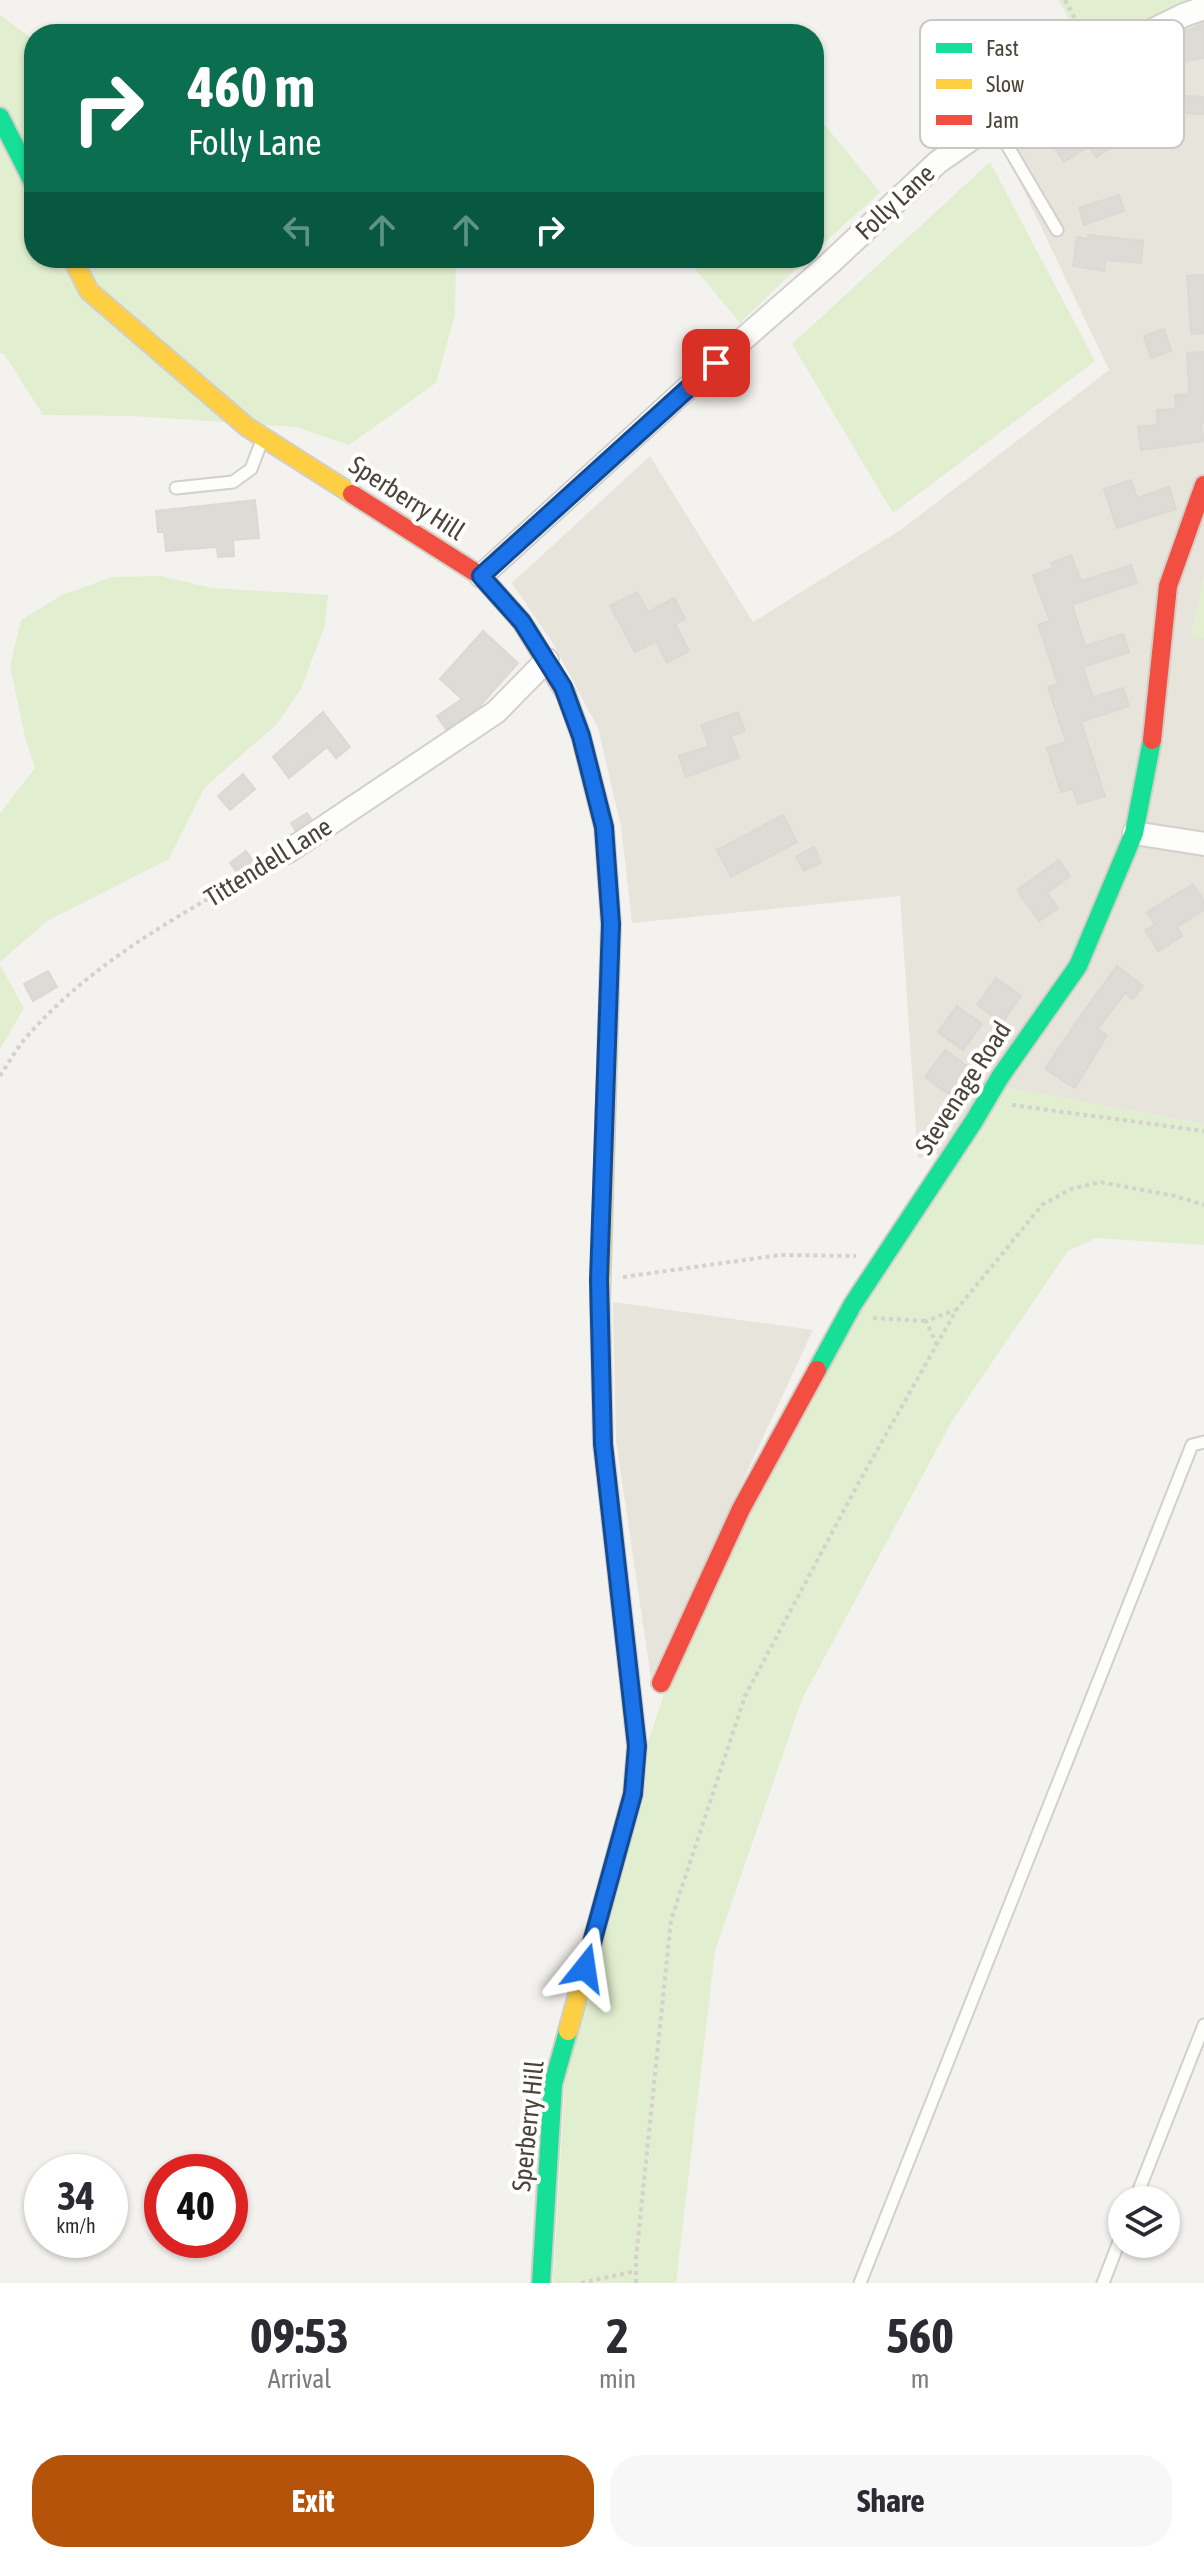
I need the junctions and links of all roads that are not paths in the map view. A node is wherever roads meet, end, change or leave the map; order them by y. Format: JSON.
{"nodes":[{"id":1,"x":1204,"y":8,"type":"edge"},
{"id":2,"x":1174,"y":20,"type":"edge"},
{"id":3,"x":0,"y":117,"type":"edge"},
{"id":4,"x":958,"y":148,"type":"edge"},
{"id":5,"x":1009,"y":148,"type":"edge"},
{"id":6,"x":24,"y":164,"type":"edge"},
{"id":7,"x":1057,"y":230,"type":"dead end"},
{"id":8,"x":77,"y":268,"type":"edge"},
{"id":9,"x":264,"y":437,"type":"junction"},
{"id":10,"x":1204,"y":485,"type":"edge"},
{"id":11,"x":176,"y":488,"type":"dead end"},
{"id":12,"x":481,"y":576,"type":"junction"},
{"id":13,"x":547,"y":660,"type":"junction"},
{"id":14,"x":1134,"y":833,"type":"junction"},
{"id":15,"x":1204,"y":844,"type":"edge"},
{"id":16,"x":287,"y":852,"type":"road end"},
{"id":17,"x":1204,"y":1442,"type":"edge"},
{"id":18,"x":661,"y":1683,"type":"dead end"},
{"id":19,"x":1204,"y":2025,"type":"edge"},
{"id":20,"x":1141,"y":2186,"type":"edge"},
{"id":21,"x":1113,"y":2258,"type":"edge"},
{"id":22,"x":541,"y":2283,"type":"edge"},
{"id":23,"x":860,"y":2283,"type":"edge"},
{"id":24,"x":1103,"y":2283,"type":"edge"}],
"edges":[{"from":1,"to":2,"type":"street","name":"Folly Lane"},
{"from":3,"to":6,"type":"street"},
{"from":4,"to":12,"type":"street","name":"Folly Lane"},
{"from":5,"to":7,"type":"lane"},
{"from":8,"to":9,"type":"street","name":"Sperberry Hill"},
{"from":9,"to":11,"type":"lane"},
{"from":9,"to":12,"type":"street","name":"Sperberry Hill"},
{"from":10,"to":14,"type":"street","name":"Stevenage Road"},
{"from":12,"to":13,"type":"street","name":"Sperberry Hill"},
{"from":13,"to":16,"type":"street","name":"Tittendell Lane"},
{"from":13,"to":22,"type":"street","name":"Sperberry Hill"},
{"from":14,"to":15,"type":"street"},
{"from":14,"to":18,"type":"street","name":"Stevenage Road"},
{"from":17,"to":23,"type":"lane"},
{"from":19,"to":20,"type":"lane"},
{"from":21,"to":24,"type":"lane"}]}
